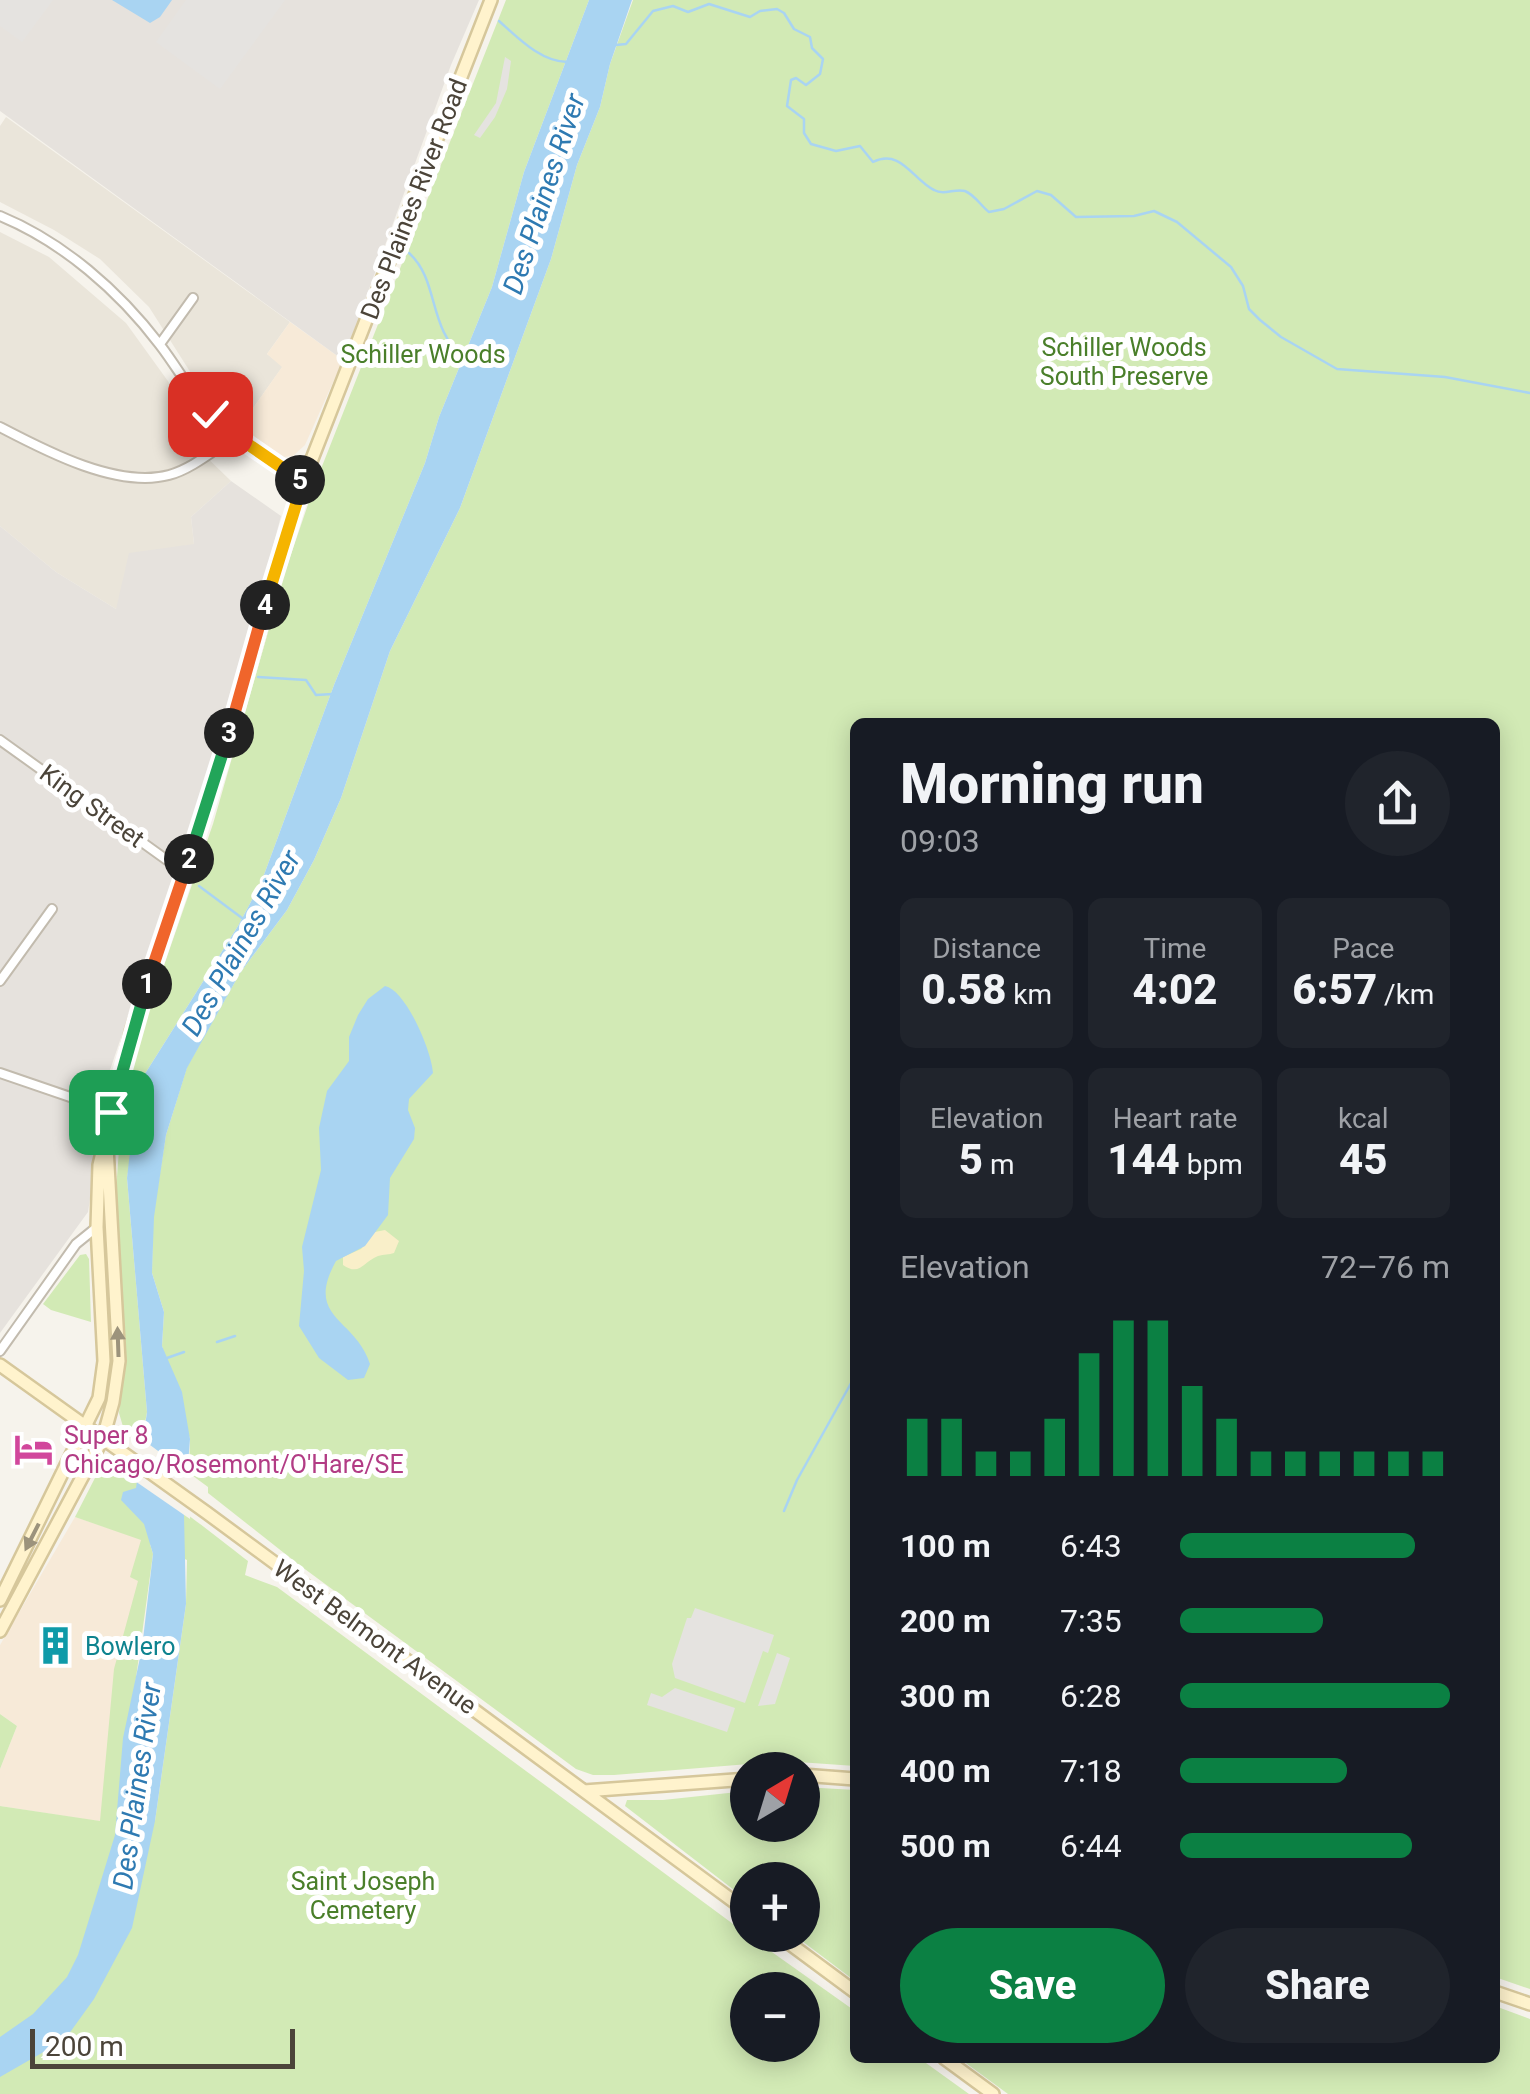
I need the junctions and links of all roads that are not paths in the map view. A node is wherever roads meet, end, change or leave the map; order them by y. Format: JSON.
{"nodes":[{"id":1,"x":491,"y":0,"type":"edge"},
{"id":2,"x":0,"y":216,"type":"edge"},
{"id":3,"x":193,"y":298,"type":"dead end"},
{"id":4,"x":160,"y":344,"type":"junction"},
{"id":5,"x":0,"y":427,"type":"edge"},
{"id":6,"x":236,"y":436,"type":"junction"},
{"id":7,"x":303,"y":482,"type":"junction"},
{"id":8,"x":0,"y":740,"type":"edge"},
{"id":9,"x":187,"y":868,"type":"junction"},
{"id":10,"x":52,"y":909,"type":"dead end"},
{"id":11,"x":0,"y":982,"type":"edge"},
{"id":12,"x":0,"y":1073,"type":"edge"},
{"id":13,"x":111,"y":1112,"type":"junction"},
{"id":14,"x":106,"y":1143,"type":"junction"},
{"id":15,"x":97,"y":1227,"type":"junction"},
{"id":16,"x":0,"y":1351,"type":"edge"},
{"id":17,"x":0,"y":1366,"type":"edge"},
{"id":18,"x":88,"y":1427,"type":"junction"},
{"id":19,"x":103,"y":1438,"type":"junction"},
{"id":20,"x":0,"y":1600,"type":"edge"},
{"id":21,"x":0,"y":1630,"type":"edge"},
{"id":22,"x":820,"y":1776,"type":"edge"},
{"id":23,"x":730,"y":1779,"type":"edge"},
{"id":24,"x":850,"y":1779,"type":"edge"},
{"id":25,"x":584,"y":1791,"type":"junction"},
{"id":26,"x":730,"y":1899,"type":"edge"},
{"id":27,"x":801,"y":1952,"type":"edge"},
{"id":28,"x":850,"y":1988,"type":"edge"},
{"id":29,"x":1500,"y":1994,"type":"edge"},
{"id":30,"x":1530,"y":2004,"type":"edge"},
{"id":31,"x":951,"y":2063,"type":"edge"},
{"id":32,"x":993,"y":2094,"type":"edge"}],
"edges":[{"from":1,"to":7,"type":"main road","name":"Des Plaines River Road"},
{"from":2,"to":4,"type":"street"},
{"from":3,"to":4,"type":"street"},
{"from":4,"to":6,"type":"street"},
{"from":5,"to":6,"type":"street"},
{"from":6,"to":7,"type":"street"},
{"from":7,"to":9,"type":"main road","name":"Des Plaines River Road"},
{"from":8,"to":9,"type":"street","name":"King Street"},
{"from":9,"to":13,"type":"main road","name":"Des Plaines River Road"},
{"from":10,"to":11,"type":"street"},
{"from":12,"to":13,"type":"street"},
{"from":13,"to":14,"type":"main road","name":"Des Plaines River Road"},
{"from":14,"to":15,"type":"main road","name":"Des Plaines River Road"},
{"from":19,"to":14,"type":"main road","name":"Des Plaines River Road","one_way":true},
{"from":15,"to":16,"type":"street"},
{"from":15,"to":18,"type":"main road","name":"Des Plaines River Road"},
{"from":17,"to":18,"type":"main road","name":"West Belmont Avenue"},
{"from":18,"to":19,"type":"main road","name":"West Belmont Avenue"},
{"from":18,"to":20,"type":"main road","name":"Des Plaines River Road","one_way":true},
{"from":19,"to":21,"type":"main road","name":"Des Plaines River Road"},
{"from":19,"to":25,"type":"main road","name":"West Belmont Avenue"},
{"from":22,"to":24,"type":"main road"},
{"from":23,"to":25,"type":"main road"},
{"from":25,"to":26,"type":"main road","name":"West Belmont Avenue"},
{"from":27,"to":28,"type":"main road"},
{"from":29,"to":30,"type":"main road"},
{"from":31,"to":32,"type":"main road"}]}
